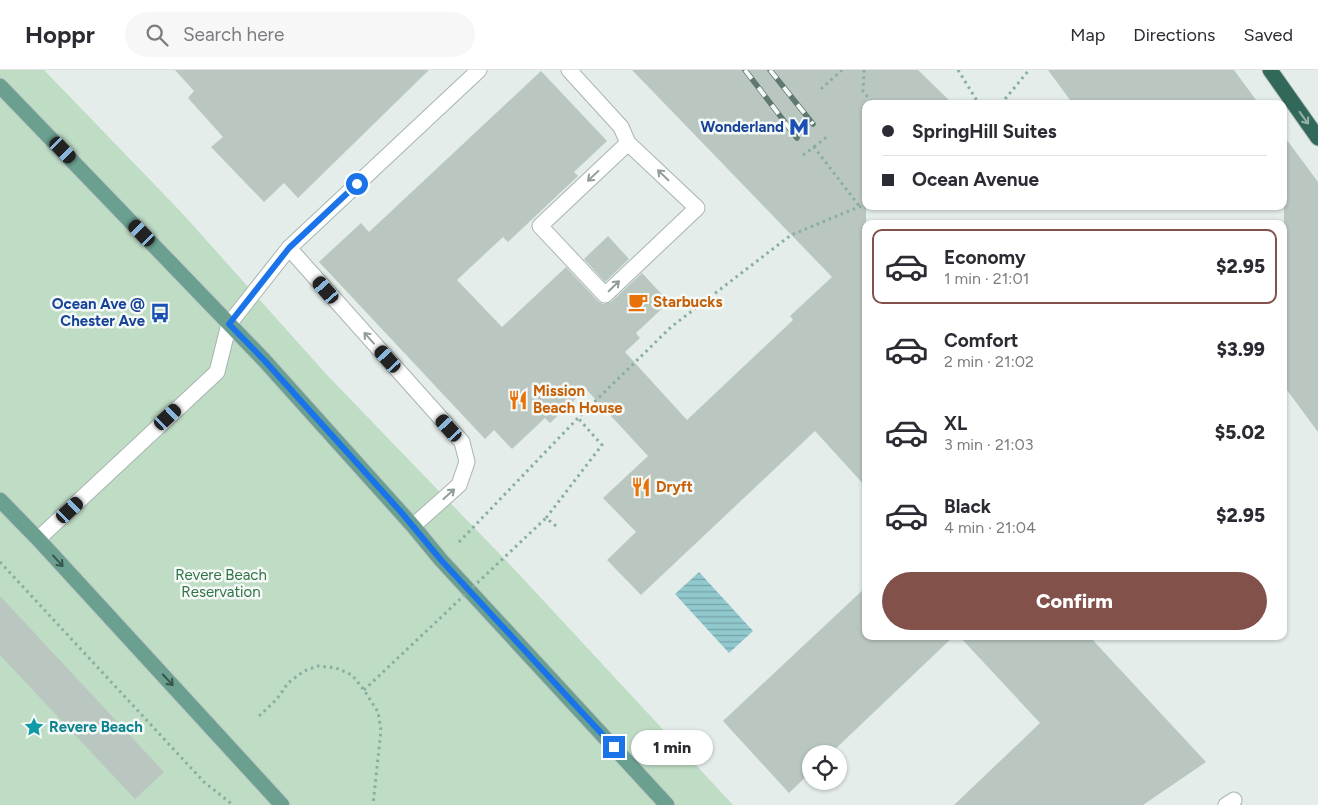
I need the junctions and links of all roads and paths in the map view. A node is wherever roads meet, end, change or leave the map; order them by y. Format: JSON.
{"nodes":[{"id":1,"x":479,"y":70,"type":"edge"},
{"id":2,"x":569,"y":70,"type":"edge"},
{"id":3,"x":842,"y":70,"type":"edge"},
{"id":4,"x":864,"y":70,"type":"edge"},
{"id":5,"x":958,"y":70,"type":"edge"},
{"id":6,"x":1029,"y":70,"type":"edge"},
{"id":7,"x":1270,"y":70,"type":"edge"},
{"id":8,"x":0,"y":86,"type":"edge"},
{"id":9,"x":821,"y":89,"type":"dead end"},
{"id":10,"x":870,"y":100,"type":"edge"},
{"id":11,"x":977,"y":100,"type":"edge"},
{"id":12,"x":1004,"y":100,"type":"edge"},
{"id":13,"x":829,"y":135,"type":"dead end"},
{"id":14,"x":1318,"y":138,"type":"edge"},
{"id":15,"x":628,"y":142,"type":"junction"},
{"id":16,"x":814,"y":147,"type":"junction"},
{"id":17,"x":802,"y":155,"type":"dead end"},
{"id":18,"x":860,"y":208,"type":"joint"},
{"id":19,"x":289,"y":248,"type":"junction"},
{"id":20,"x":229,"y":324,"type":"junction"},
{"id":21,"x":578,"y":418,"type":"junction"},
{"id":22,"x":0,"y":500,"type":"edge"},
{"id":23,"x":546,"y":518,"type":"junction"},
{"id":24,"x":413,"y":526,"type":"junction"},
{"id":25,"x":556,"y":526,"type":"dead end"},
{"id":26,"x":38,"y":539,"type":"junction"},
{"id":27,"x":441,"y":560,"type":"junction"},
{"id":28,"x":0,"y":562,"type":"edge"},
{"id":29,"x":364,"y":690,"type":"junction"},
{"id":30,"x":259,"y":716,"type":"dead end"},
{"id":31,"x":233,"y":805,"type":"edge"},
{"id":32,"x":282,"y":805,"type":"edge"},
{"id":33,"x":373,"y":805,"type":"edge"},
{"id":34,"x":667,"y":805,"type":"edge"}],
"edges":[{"from":1,"to":19,"type":"street"},
{"from":2,"to":15,"type":"street"},
{"from":3,"to":9,"type":"path"},
{"from":4,"to":10,"type":"path"},
{"from":5,"to":11,"type":"path"},
{"from":6,"to":12,"type":"path"},
{"from":7,"to":14,"type":"highway","one_way":true},
{"from":8,"to":20,"type":"main road"},
{"from":13,"to":16,"type":"path"},
{"from":15,"to":15,"type":"street","one_way":true},
{"from":16,"to":17,"type":"path"},
{"from":16,"to":18,"type":"path"},
{"from":18,"to":21,"type":"path"},
{"from":19,"to":20,"type":"street"},
{"from":24,"to":19,"type":"street","one_way":true},
{"from":20,"to":24,"type":"main road"},
{"from":20,"to":26,"type":"street"},
{"from":21,"to":23,"type":"path"},
{"from":21,"to":27,"type":"path"},
{"from":22,"to":26,"type":"main road"},
{"from":23,"to":25,"type":"path"},
{"from":23,"to":29,"type":"path","bridge":true},
{"from":24,"to":27,"type":"main road"},
{"from":26,"to":32,"type":"main road","one_way":true},
{"from":27,"to":34,"type":"main road"},
{"from":28,"to":31,"type":"path"},
{"from":29,"to":30,"type":"path"},
{"from":29,"to":33,"type":"path"}]}
